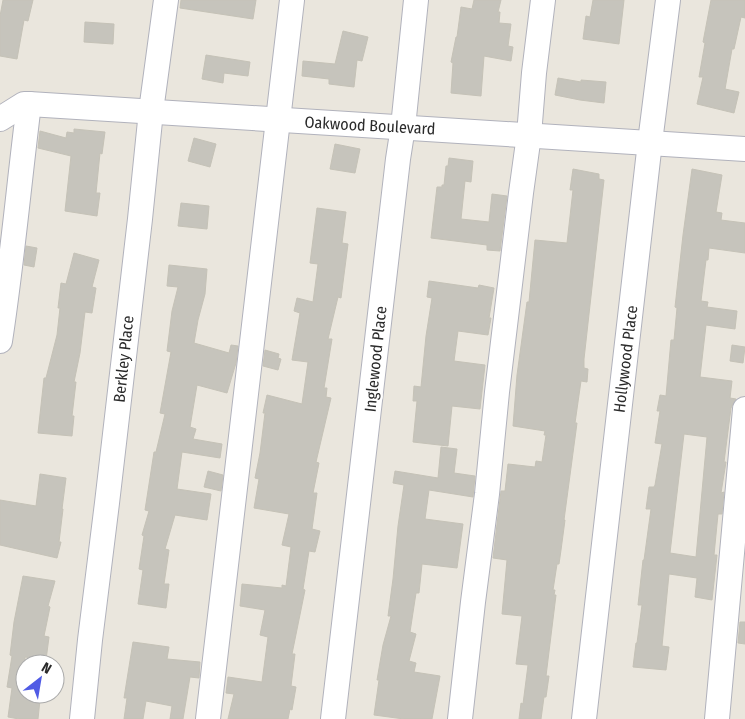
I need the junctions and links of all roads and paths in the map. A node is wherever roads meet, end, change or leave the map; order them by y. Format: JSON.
{"nodes":[{"id":1,"x":166,"y":0,"type":"edge"},
{"id":2,"x":292,"y":0,"type":"edge"},
{"id":3,"x":416,"y":0,"type":"edge"},
{"id":4,"x":543,"y":0,"type":"edge"},
{"id":5,"x":668,"y":0,"type":"edge"},
{"id":6,"x":0,"y":102,"type":"edge"},
{"id":7,"x":26,"y":104,"type":"junction"},
{"id":8,"x":151,"y":111,"type":"junction"},
{"id":9,"x":0,"y":119,"type":"edge"},
{"id":10,"x":278,"y":119,"type":"junction"},
{"id":11,"x":403,"y":127,"type":"junction"},
{"id":12,"x":529,"y":135,"type":"junction"},
{"id":13,"x":650,"y":142,"type":"junction"},
{"id":14,"x":745,"y":149,"type":"edge"},
{"id":15,"x":0,"y":341,"type":"edge"},
{"id":16,"x":745,"y":409,"type":"edge"},
{"id":17,"x":82,"y":719,"type":"edge"},
{"id":18,"x":208,"y":719,"type":"edge"},
{"id":19,"x":333,"y":719,"type":"edge"},
{"id":20,"x":460,"y":719,"type":"edge"},
{"id":21,"x":584,"y":719,"type":"edge"},
{"id":22,"x":717,"y":719,"type":"edge"}],
"edges":[{"from":1,"to":8,"type":"street","name":"Berkley Place"},
{"from":2,"to":10,"type":"street"},
{"from":3,"to":11,"type":"street","name":"Inglewood Place"},
{"from":4,"to":12,"type":"street"},
{"from":5,"to":13,"type":"street","name":"Hollywood Place"},
{"from":6,"to":7,"type":"street"},
{"from":7,"to":8,"type":"street","name":"Oakwood Boulevard"},
{"from":7,"to":9,"type":"street"},
{"from":7,"to":15,"type":"street"},
{"from":8,"to":10,"type":"street","name":"Oakwood Boulevard"},
{"from":8,"to":17,"type":"street","name":"Berkley Place"},
{"from":10,"to":11,"type":"street","name":"Oakwood Boulevard"},
{"from":10,"to":18,"type":"street"},
{"from":11,"to":12,"type":"street","name":"Oakwood Boulevard"},
{"from":11,"to":19,"type":"street","name":"Inglewood Place"},
{"from":12,"to":13,"type":"street","name":"Oakwood Boulevard"},
{"from":12,"to":20,"type":"street"},
{"from":13,"to":14,"type":"street","name":"Oakwood Boulevard"},
{"from":13,"to":21,"type":"street","name":"Hollywood Place"},
{"from":16,"to":22,"type":"street"}]}
